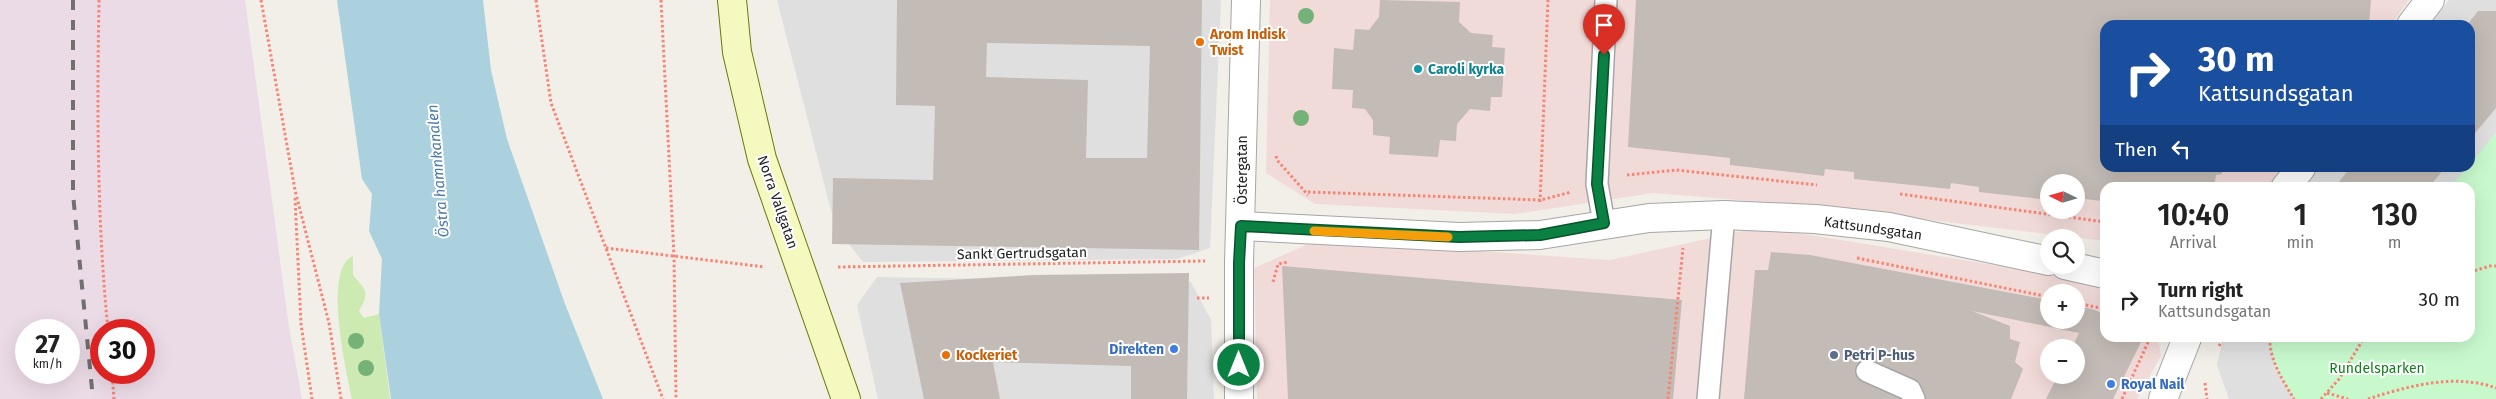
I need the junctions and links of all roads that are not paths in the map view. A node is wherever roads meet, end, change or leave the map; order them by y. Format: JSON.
{"nodes":[{"id":1,"x":732,"y":0,"type":"edge"},
{"id":2,"x":1246,"y":0,"type":"edge"},
{"id":3,"x":1606,"y":0,"type":"edge"},
{"id":4,"x":2430,"y":0,"type":"edge"},
{"id":5,"x":2414,"y":20,"type":"edge"},
{"id":6,"x":1724,"y":215,"type":"junction"},
{"id":7,"x":1604,"y":223,"type":"junction"},
{"id":8,"x":1241,"y":226,"type":"junction"},
{"id":9,"x":2040,"y":259,"type":"edge"},
{"id":10,"x":2085,"y":270,"type":"edge"},
{"id":11,"x":2100,"y":273,"type":"edge"},
{"id":12,"x":2186,"y":342,"type":"edge"},
{"id":13,"x":1867,"y":371,"type":"dead end"},
{"id":14,"x":846,"y":399,"type":"edge"},
{"id":15,"x":1240,"y":399,"type":"edge"},
{"id":16,"x":1708,"y":399,"type":"edge"},
{"id":17,"x":1914,"y":399,"type":"edge"},
{"id":18,"x":2163,"y":399,"type":"edge"}],
"edges":[{"from":1,"to":14,"type":"main road","name":"Norra Vallgatan"},
{"from":2,"to":8,"type":"street","name":"Östergatan"},
{"from":3,"to":7,"type":"lane"},
{"from":4,"to":5,"type":"street"},
{"from":6,"to":7,"type":"street","name":"Kattsundsgatan"},
{"from":6,"to":9,"type":"street","name":"Kattsundsgatan"},
{"from":6,"to":16,"type":"lane"},
{"from":7,"to":8,"type":"street","name":"Kattsundsgatan"},
{"from":8,"to":15,"type":"street","name":"Östergatan"},
{"from":10,"to":11,"type":"street"},
{"from":12,"to":18,"type":"street"},
{"from":13,"to":17,"type":"lane"}]}
